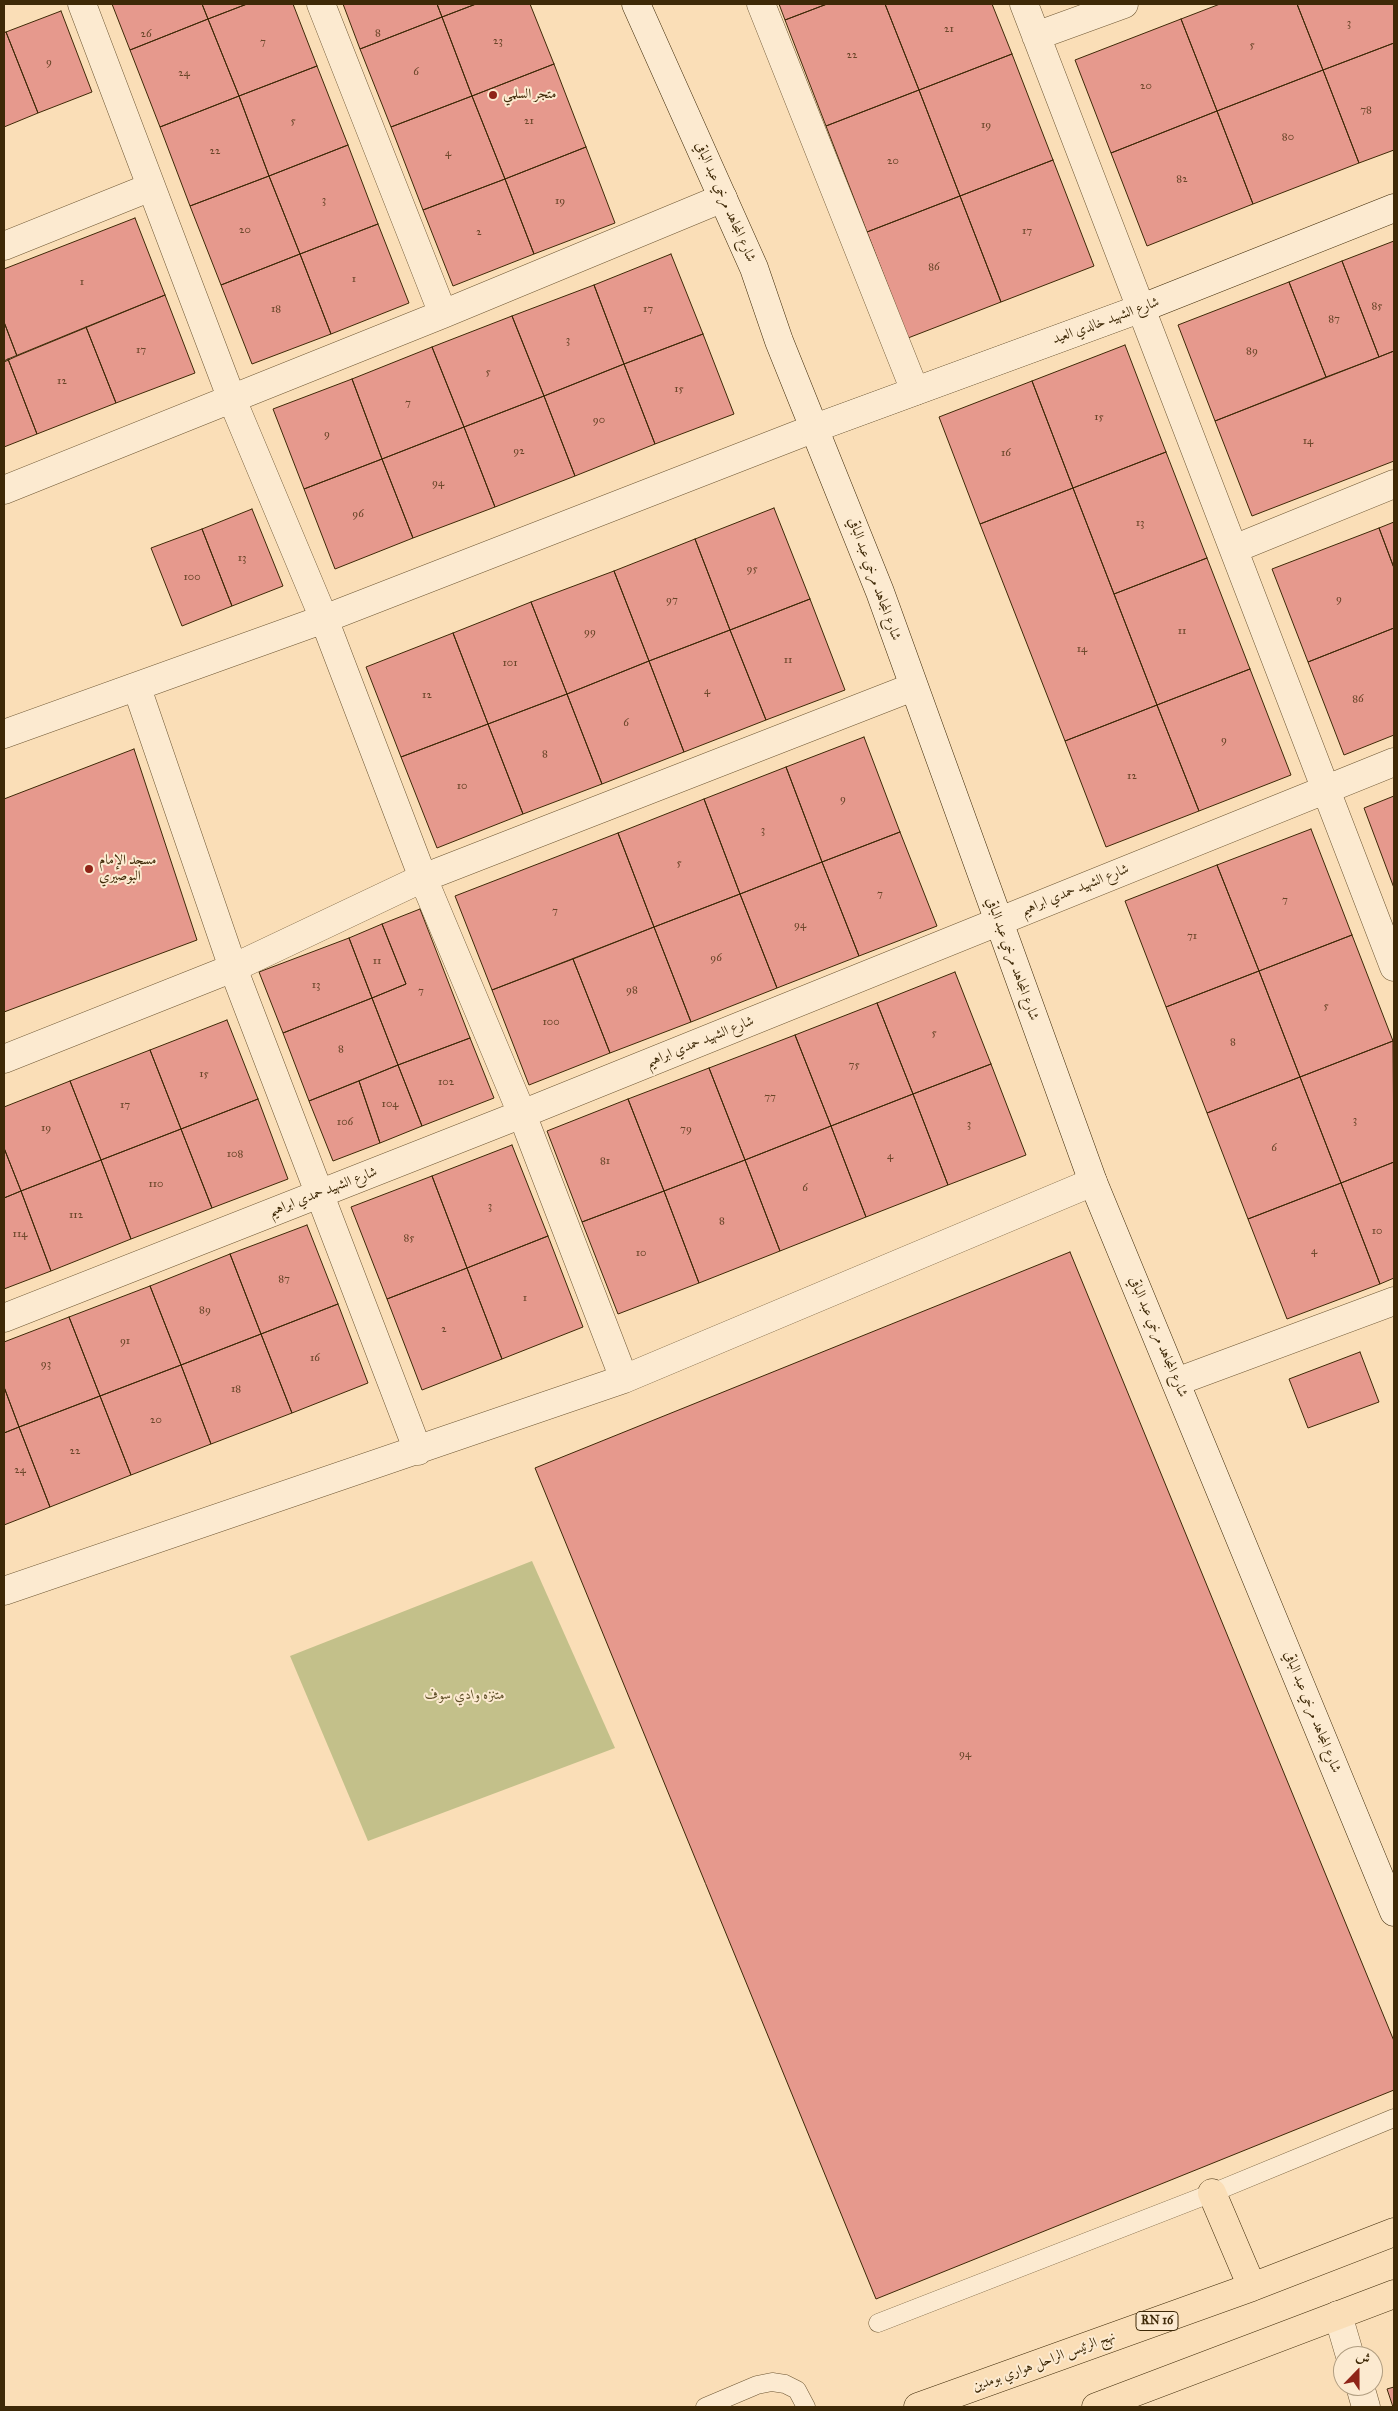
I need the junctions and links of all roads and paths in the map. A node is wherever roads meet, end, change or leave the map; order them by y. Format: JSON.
{"nodes":[{"id":1,"x":82,"y":4,"type":"edge"},
{"id":2,"x":321,"y":4,"type":"edge"},
{"id":3,"x":636,"y":4,"type":"edge"},
{"id":4,"x":761,"y":4,"type":"edge"},
{"id":5,"x":1024,"y":4,"type":"edge"},
{"id":6,"x":1124,"y":4,"type":"edge"},
{"id":7,"x":1036,"y":36,"type":"junction"},
{"id":8,"x":151,"y":187,"type":"junction"},
{"id":9,"x":723,"y":198,"type":"junction"},
{"id":10,"x":1394,"y":208,"type":"edge"},
{"id":11,"x":4,"y":246,"type":"edge"},
{"id":12,"x":1142,"y":308,"type":"junction"},
{"id":13,"x":443,"y":314,"type":"junction"},
{"id":14,"x":915,"y":391,"type":"junction"},
{"id":15,"x":231,"y":398,"type":"junction"},
{"id":16,"x":815,"y":428,"type":"junction"},
{"id":17,"x":1394,"y":484,"type":"edge"},
{"id":18,"x":4,"y":490,"type":"edge"},
{"id":19,"x":1234,"y":549,"type":"junction"},
{"id":20,"x":324,"y":620,"type":"junction"},
{"id":21,"x":913,"y":687,"type":"junction"},
{"id":22,"x":137,"y":688,"type":"junction"},
{"id":23,"x":4,"y":734,"type":"edge"},
{"id":24,"x":1394,"y":762,"type":"edge"},
{"id":25,"x":1325,"y":788,"type":"junction"},
{"id":26,"x":423,"y":878,"type":"junction"},
{"id":27,"x":998,"y":922,"type":"junction"},
{"id":28,"x":1394,"y":967,"type":"edge"},
{"id":29,"x":233,"y":968,"type":"junction"},
{"id":30,"x":4,"y":1059,"type":"edge"},
{"id":31,"x":522,"y":1114,"type":"junction"},
{"id":32,"x":1093,"y":1182,"type":"junction"},
{"id":33,"x":320,"y":1193,"type":"junction"},
{"id":34,"x":1394,"y":1300,"type":"edge"},
{"id":35,"x":4,"y":1318,"type":"edge"},
{"id":36,"x":624,"y":1379,"type":"junction"},
{"id":37,"x":1176,"y":1382,"type":"junction"},
{"id":38,"x":418,"y":1451,"type":"junction"},
{"id":39,"x":4,"y":1591,"type":"edge"},
{"id":40,"x":1394,"y":1912,"type":"edge"},
{"id":41,"x":1394,"y":2118,"type":"edge"},
{"id":42,"x":1212,"y":2193,"type":"junction"},
{"id":43,"x":1394,"y":2232,"type":"edge"},
{"id":44,"x":1252,"y":2287,"type":"junction"},
{"id":45,"x":1394,"y":2294,"type":"edge"},
{"id":46,"x":1338,"y":2315,"type":"junction"},
{"id":47,"x":878,"y":2322,"type":"dead end"},
{"id":48,"x":1347,"y":2346,"type":"edge"},
{"id":49,"x":705,"y":2407,"type":"edge"},
{"id":50,"x":806,"y":2407,"type":"edge"},
{"id":51,"x":918,"y":2407,"type":"edge"},
{"id":52,"x":1096,"y":2407,"type":"edge"}],
"edges":[{"from":1,"to":8,"type":"street"},
{"from":2,"to":13,"type":"street"},
{"from":3,"to":9,"type":"street","name":"شارع المجاهد مرخي عبد الباقي"},
{"from":4,"to":14,"type":"street"},
{"from":5,"to":7,"type":"street"},
{"from":6,"to":7,"type":"street"},
{"from":7,"to":12,"type":"street"},
{"from":8,"to":11,"type":"street"},
{"from":8,"to":15,"type":"street"},
{"from":9,"to":13,"type":"street"},
{"from":9,"to":16,"type":"street","name":"شارع المجاهد مرخي عبد الباقي"},
{"from":10,"to":12,"type":"street","name":"شارع الشهيد خالدي العيد"},
{"from":12,"to":14,"type":"street","name":"شارع الشهيد خالدي العيد"},
{"from":12,"to":19,"type":"street"},
{"from":13,"to":15,"type":"street"},
{"from":14,"to":16,"type":"street","name":"شارع الشهيد خالدي العيد"},
{"from":15,"to":18,"type":"street"},
{"from":15,"to":20,"type":"street"},
{"from":16,"to":20,"type":"street","name":"شارع الشهيد خالدي العيد"},
{"from":16,"to":21,"type":"street","name":"شارع المجاهد مرخي عبد الباقي"},
{"from":17,"to":19,"type":"street"},
{"from":19,"to":25,"type":"street"},
{"from":20,"to":22,"type":"street","name":"شارع الشهيد خالدي العيد"},
{"from":20,"to":26,"type":"street"},
{"from":21,"to":26,"type":"street"},
{"from":21,"to":27,"type":"street","name":"شارع المجاهد مرخي عبد الباقي"},
{"from":22,"to":23,"type":"street","name":"شارع الشهيد خالدي العيد"},
{"from":22,"to":29,"type":"street"},
{"from":24,"to":25,"type":"street","name":"شارع الشهيد حمدي ابراهيم"},
{"from":25,"to":27,"type":"street","name":"شارع الشهيد حمدي ابراهيم"},
{"from":25,"to":28,"type":"street"},
{"from":26,"to":29,"type":"street"},
{"from":26,"to":31,"type":"street"},
{"from":27,"to":31,"type":"street","name":"شارع الشهيد حمدي ابراهيم"},
{"from":27,"to":32,"type":"street","name":"شارع المجاهد مرخي عبد الباقي"},
{"from":29,"to":30,"type":"street"},
{"from":29,"to":33,"type":"street"},
{"from":31,"to":33,"type":"street","name":"شارع الشهيد حمدي ابراهيم"},
{"from":31,"to":36,"type":"street"},
{"from":32,"to":36,"type":"street"},
{"from":32,"to":37,"type":"street","name":"شارع المجاهد مرخي عبد الباقي"},
{"from":33,"to":35,"type":"street","name":"شارع الشهيد حمدي ابراهيم"},
{"from":33,"to":38,"type":"street"},
{"from":34,"to":37,"type":"street"},
{"from":36,"to":38,"type":"street"},
{"from":37,"to":40,"type":"street","name":"شارع المجاهد مرخي عبد الباقي"},
{"from":38,"to":39,"type":"street"},
{"from":41,"to":42,"type":"lane"},
{"from":42,"to":44,"type":"main road"},
{"from":42,"to":47,"type":"lane"},
{"from":43,"to":44,"type":"main road","name":"نهج الرئيس الراحل هواري بومدين","number":"RN 16"},
{"from":44,"to":51,"type":"main road","name":"نهج الرئيس الراحل هواري بومدين","number":"RN 16"},
{"from":45,"to":46,"type":"main road"},
{"from":46,"to":48,"type":"street"},
{"from":46,"to":52,"type":"main road"},
{"from":49,"to":50,"type":"lane"}]}
